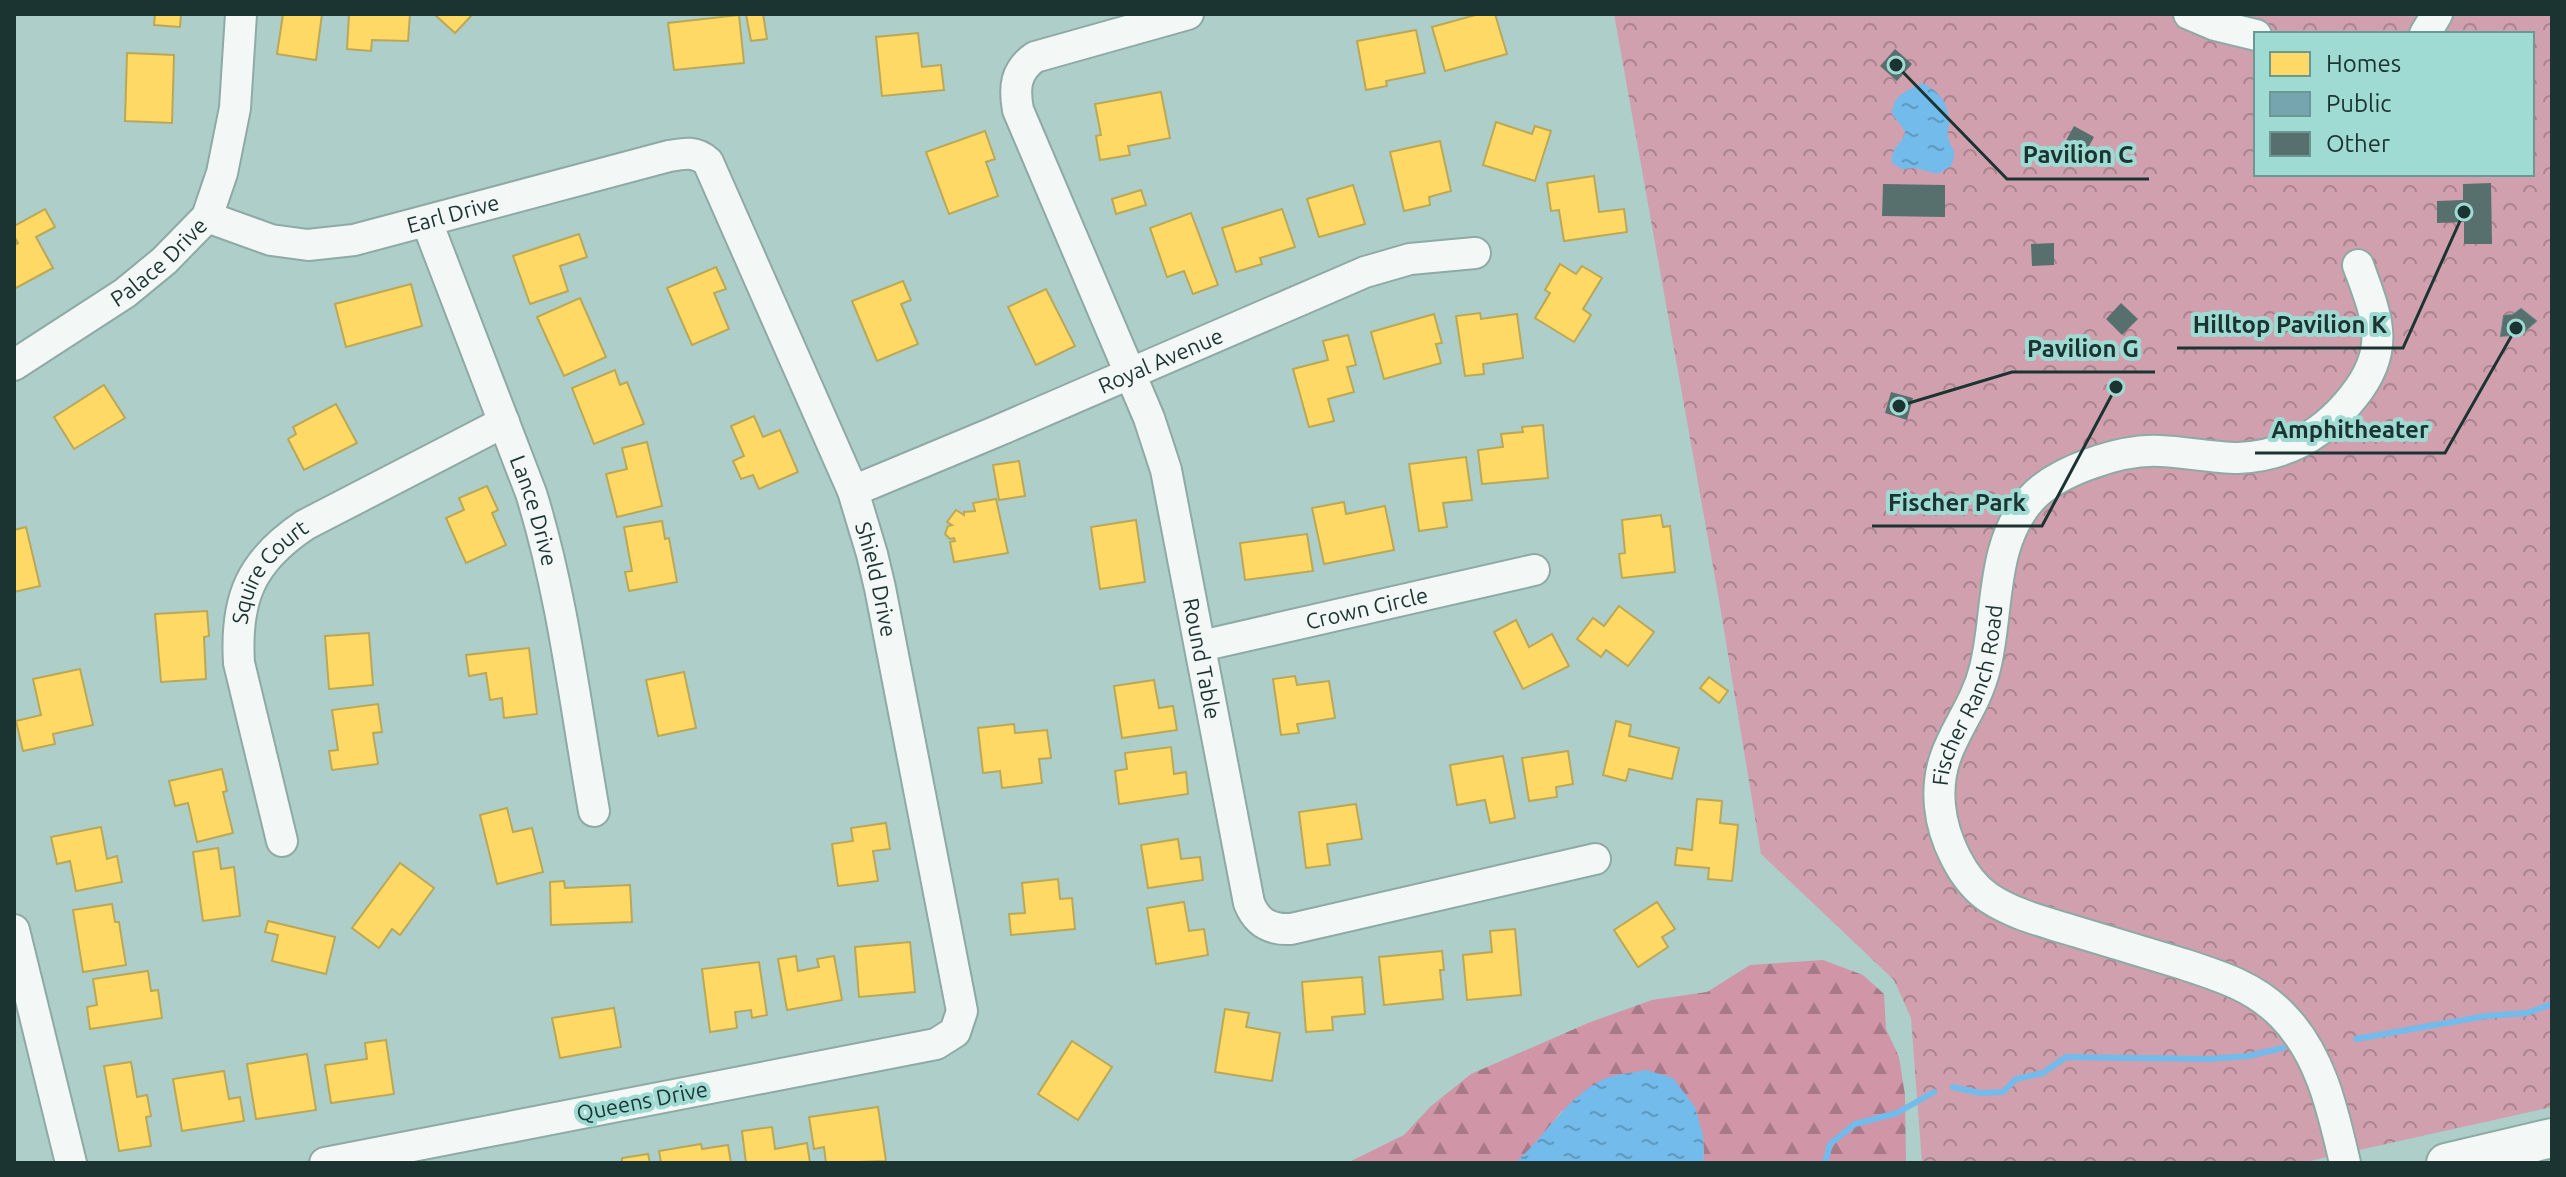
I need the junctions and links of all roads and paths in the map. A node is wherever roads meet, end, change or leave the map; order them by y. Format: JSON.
{"nodes":[{"id":1,"x":241,"y":14,"type":"edge"},
{"id":2,"x":1188,"y":14,"type":"edge"},
{"id":3,"x":2189,"y":14,"type":"edge"},
{"id":4,"x":2437,"y":14,"type":"edge"},
{"id":5,"x":2426,"y":32,"type":"edge"},
{"id":6,"x":2254,"y":35,"type":"edge"},
{"id":7,"x":700,"y":155,"type":"joint"},
{"id":8,"x":207,"y":217,"type":"junction"},
{"id":9,"x":427,"y":222,"type":"junction"},
{"id":10,"x":1475,"y":253,"type":"dead end"},
{"id":11,"x":2358,"y":265,"type":"dead end"},
{"id":12,"x":14,"y":365,"type":"edge"},
{"id":13,"x":1129,"y":373,"type":"junction"},
{"id":14,"x":504,"y":422,"type":"junction"},
{"id":15,"x":853,"y":491,"type":"junction"},
{"id":16,"x":1534,"y":570,"type":"dead end"},
{"id":17,"x":1201,"y":646,"type":"junction"},
{"id":18,"x":594,"y":811,"type":"dead end"},
{"id":19,"x":282,"y":841,"type":"dead end"},
{"id":20,"x":1595,"y":859,"type":"dead end"},
{"id":21,"x":14,"y":930,"type":"edge"},
{"id":22,"x":955,"y":1032,"type":"joint"},
{"id":23,"x":2552,"y":1138,"type":"edge"},
{"id":24,"x":71,"y":1163,"type":"edge"},
{"id":25,"x":325,"y":1163,"type":"edge"},
{"id":26,"x":2345,"y":1163,"type":"edge"},
{"id":27,"x":2446,"y":1163,"type":"edge"}],
"edges":[{"from":1,"to":8,"type":"street","name":"Palace Drive"},
{"from":2,"to":13,"type":"street","name":"Round Table"},
{"from":3,"to":6,"type":"street"},
{"from":4,"to":5,"type":"street"},
{"from":7,"to":9,"type":"street","name":"Earl Drive"},
{"from":7,"to":15,"type":"street","name":"Shield Drive"},
{"from":8,"to":9,"type":"street","name":"Earl Drive"},
{"from":8,"to":12,"type":"street","name":"Palace Drive"},
{"from":9,"to":14,"type":"street","name":"Lance Drive"},
{"from":10,"to":13,"type":"street","name":"Royal Avenue"},
{"from":11,"to":26,"type":"street","name":"Fischer Ranch Road"},
{"from":13,"to":15,"type":"street","name":"Royal Avenue"},
{"from":13,"to":17,"type":"street","name":"Round Table"},
{"from":14,"to":18,"type":"street","name":"Lance Drive"},
{"from":14,"to":19,"type":"street","name":"Squire Court"},
{"from":15,"to":22,"type":"street","name":"Shield Drive"},
{"from":16,"to":17,"type":"street","name":"Crown Circle"},
{"from":17,"to":20,"type":"street","name":"Round Table"},
{"from":21,"to":24,"type":"street"},
{"from":22,"to":25,"type":"street","name":"Queens Drive"},
{"from":23,"to":27,"type":"main road"}]}
